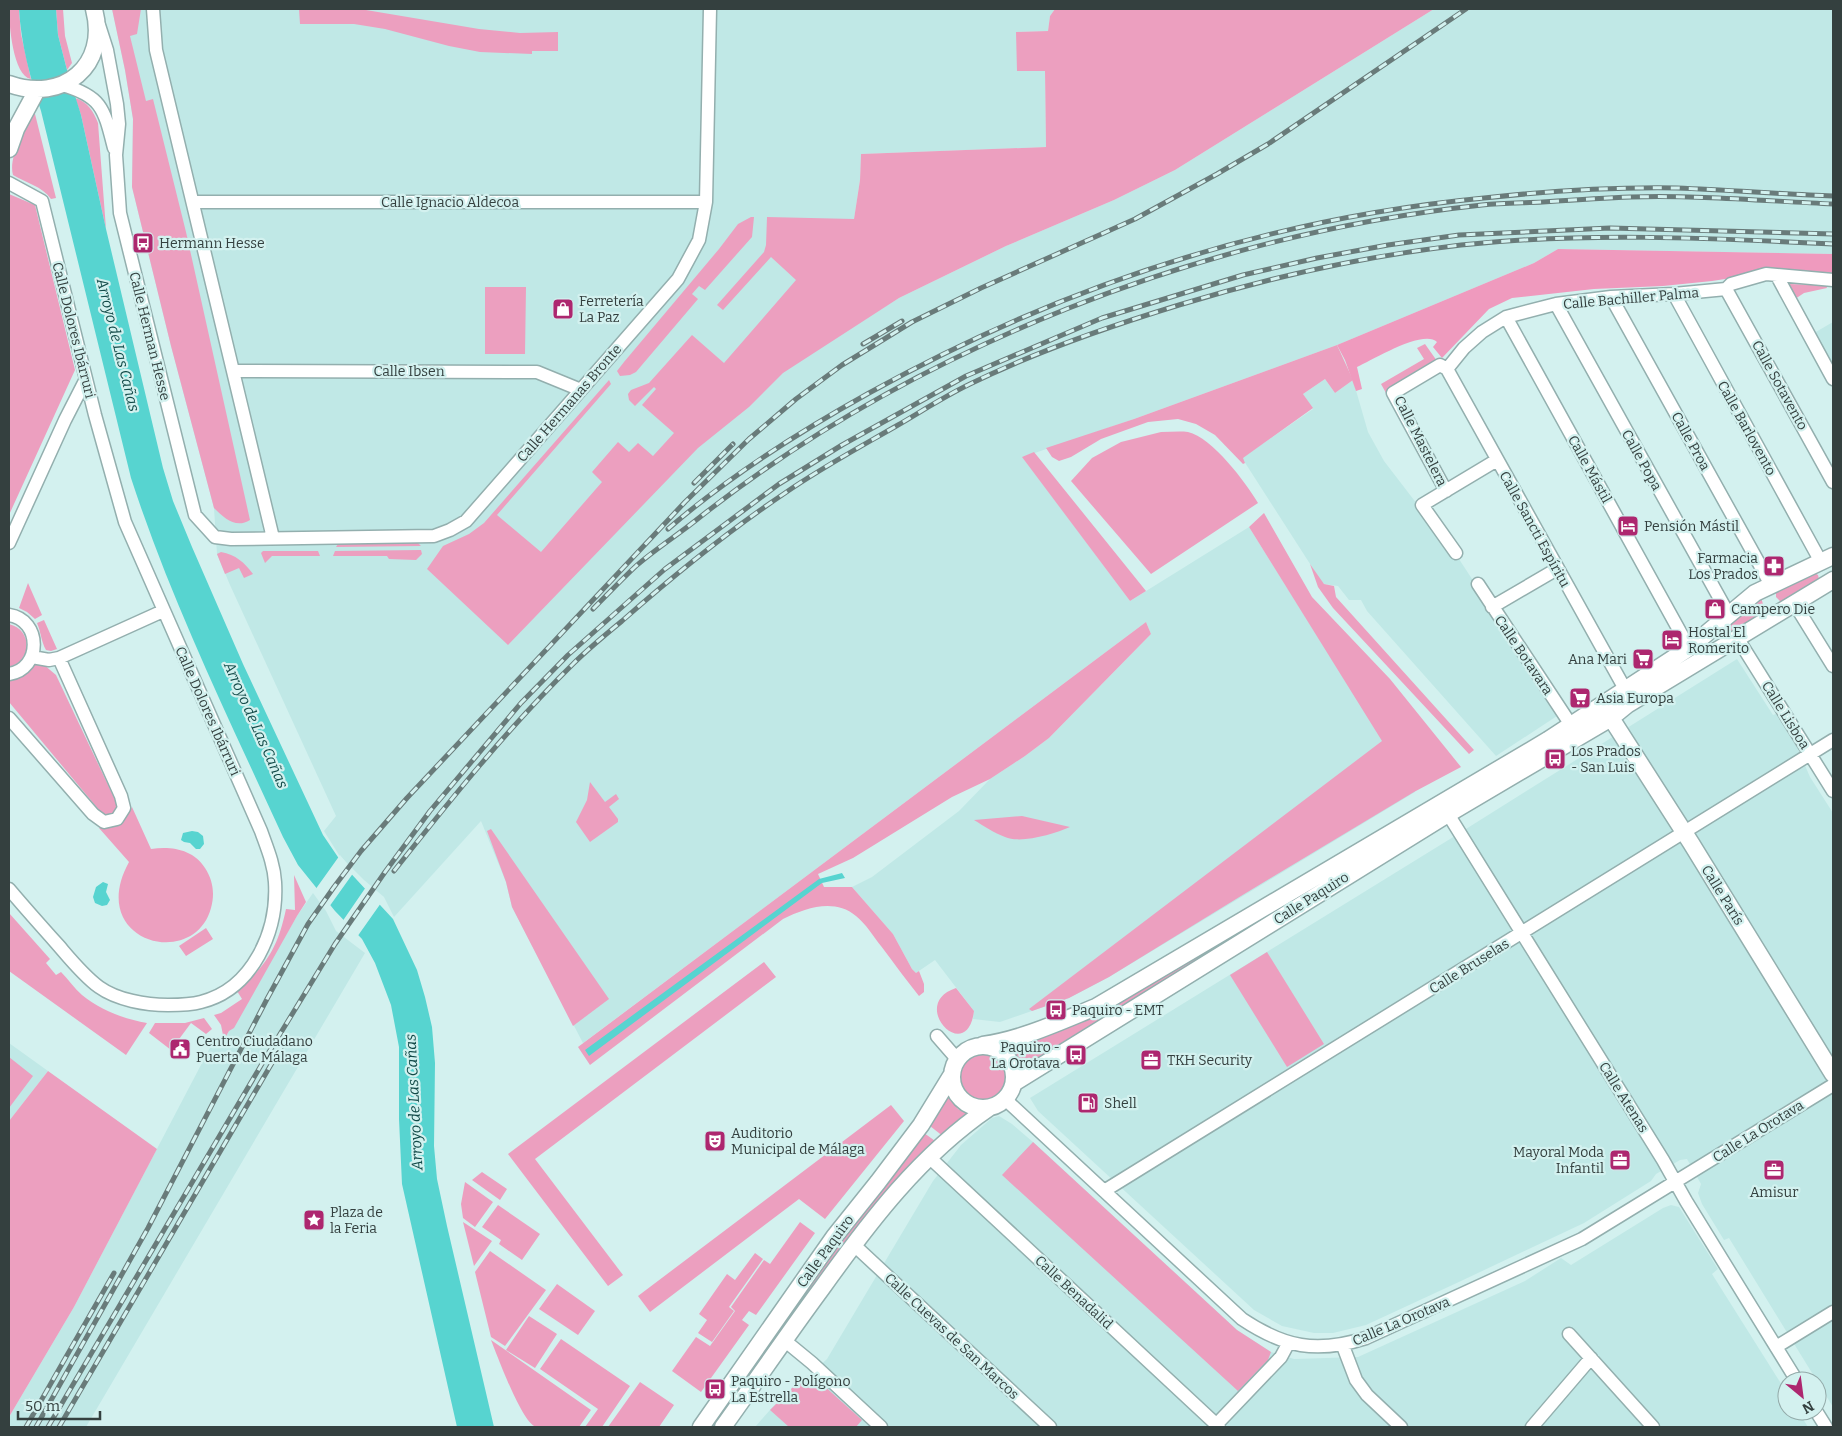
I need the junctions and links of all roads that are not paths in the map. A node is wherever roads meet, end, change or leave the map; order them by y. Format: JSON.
{"nodes":[{"id":1,"x":153,"y":9,"type":"edge"},
{"id":2,"x":710,"y":9,"type":"edge"},
{"id":3,"x":95,"y":12,"type":"edge"},
{"id":4,"x":9,"y":84,"type":"edge"},
{"id":5,"x":70,"y":84,"type":"junction"},
{"id":6,"x":33,"y":92,"type":"junction"},
{"id":7,"x":9,"y":149,"type":"edge"},
{"id":8,"x":116,"y":155,"type":"junction"},
{"id":9,"x":9,"y":183,"type":"edge"},
{"id":10,"x":194,"y":202,"type":"junction"},
{"id":11,"x":706,"y":202,"type":"junction"},
{"id":12,"x":1777,"y":276,"type":"junction"},
{"id":13,"x":1833,"y":280,"type":"edge"},
{"id":14,"x":1726,"y":289,"type":"junction"},
{"id":15,"x":1674,"y":294,"type":"junction"},
{"id":16,"x":1612,"y":297,"type":"junction"},
{"id":17,"x":1556,"y":304,"type":"junction"},
{"id":18,"x":1506,"y":317,"type":"junction"},
{"id":19,"x":1447,"y":369,"type":"junction"},
{"id":20,"x":234,"y":371,"type":"junction"},
{"id":21,"x":1833,"y":378,"type":"edge"},
{"id":22,"x":86,"y":379,"type":"junction"},
{"id":23,"x":581,"y":390,"type":"junction"},
{"id":24,"x":1497,"y":460,"type":"junction"},
{"id":25,"x":1833,"y":482,"type":"edge"},
{"id":26,"x":1446,"y":491,"type":"junction"},
{"id":27,"x":195,"y":515,"type":"joint"},
{"id":28,"x":273,"y":538,"type":"junction"},
{"id":29,"x":9,"y":543,"type":"edge"},
{"id":30,"x":1456,"y":553,"type":"dead end"},
{"id":31,"x":1821,"y":562,"type":"edge"},
{"id":32,"x":1557,"y":569,"type":"junction"},
{"id":33,"x":1478,"y":584,"type":"dead end"},
{"id":34,"x":1773,"y":584,"type":"junction"},
{"id":35,"x":1827,"y":584,"type":"edge"},
{"id":36,"x":1789,"y":606,"type":"junction"},
{"id":37,"x":1492,"y":607,"type":"junction"},
{"id":38,"x":163,"y":611,"type":"junction"},
{"id":39,"x":9,"y":615,"type":"edge"},
{"id":40,"x":1729,"y":615,"type":"junction"},
{"id":41,"x":1738,"y":639,"type":"junction"},
{"id":42,"x":1689,"y":648,"type":"junction"},
{"id":43,"x":32,"y":657,"type":"junction"},
{"id":44,"x":58,"y":658,"type":"junction"},
{"id":45,"x":1833,"y":666,"type":"edge"},
{"id":46,"x":9,"y":674,"type":"edge"},
{"id":47,"x":1623,"y":690,"type":"junction"},
{"id":48,"x":1586,"y":715,"type":"junction"},
{"id":49,"x":9,"y":718,"type":"edge"},
{"id":50,"x":1611,"y":718,"type":"junction"},
{"id":51,"x":1571,"y":725,"type":"junction"},
{"id":52,"x":1833,"y":740,"type":"edge"},
{"id":53,"x":1810,"y":754,"type":"junction"},
{"id":54,"x":1833,"y":791,"type":"edge"},
{"id":55,"x":1448,"y":814,"type":"junction"},
{"id":56,"x":1684,"y":832,"type":"junction"},
{"id":57,"x":9,"y":889,"type":"edge"},
{"id":58,"x":1522,"y":932,"type":"junction"},
{"id":59,"x":937,"y":1036,"type":"dead end"},
{"id":60,"x":983,"y":1045,"type":"junction"},
{"id":61,"x":957,"y":1059,"type":"junction"},
{"id":62,"x":1833,"y":1074,"type":"edge"},
{"id":63,"x":951,"y":1076,"type":"junction"},
{"id":64,"x":1014,"y":1083,"type":"junction"},
{"id":65,"x":1833,"y":1085,"type":"edge"},
{"id":66,"x":1005,"y":1099,"type":"junction"},
{"id":67,"x":989,"y":1108,"type":"junction"},
{"id":68,"x":929,"y":1157,"type":"junction"},
{"id":69,"x":1675,"y":1182,"type":"junction"},
{"id":70,"x":1104,"y":1191,"type":"junction"},
{"id":71,"x":853,"y":1244,"type":"junction"},
{"id":72,"x":1833,"y":1312,"type":"edge"},
{"id":73,"x":1569,"y":1334,"type":"dead end"},
{"id":74,"x":784,"y":1340,"type":"junction"},
{"id":75,"x":1288,"y":1344,"type":"junction"},
{"id":76,"x":1343,"y":1346,"type":"junction"},
{"id":77,"x":1776,"y":1347,"type":"junction"},
{"id":78,"x":1591,"y":1358,"type":"junction"},
{"id":79,"x":1791,"y":1371,"type":"edge"},
{"id":80,"x":701,"y":1427,"type":"edge"},
{"id":81,"x":723,"y":1427,"type":"edge"},
{"id":82,"x":881,"y":1427,"type":"edge"},
{"id":83,"x":1050,"y":1427,"type":"edge"},
{"id":84,"x":1217,"y":1427,"type":"edge"},
{"id":85,"x":1401,"y":1427,"type":"edge"},
{"id":86,"x":1532,"y":1427,"type":"edge"},
{"id":87,"x":1653,"y":1427,"type":"edge"}],
"edges":[{"from":1,"to":10,"type":"street"},
{"from":2,"to":11,"type":"street","name":"Calle Hermanas Bronte"},
{"from":3,"to":5,"type":"main road"},
{"from":3,"to":8,"type":"street","name":"Calle Herman Hesse"},
{"from":4,"to":6,"type":"main road"},
{"from":5,"to":6,"type":"main road"},
{"from":5,"to":8,"type":"street","name":"Calle Herman Hesse"},
{"from":6,"to":7,"type":"main road"},
{"from":8,"to":27,"type":"street","name":"Calle Herman Hesse"},
{"from":9,"to":22,"type":"street","name":"Calle Dolores Ibárruri"},
{"from":10,"to":11,"type":"street","name":"Calle Ignacio Aldecoa"},
{"from":10,"to":20,"type":"street"},
{"from":11,"to":23,"type":"street","name":"Calle Hermanas Bronte"},
{"from":12,"to":13,"type":"street","name":"Calle Bachiller Palma"},
{"from":12,"to":14,"type":"street","name":"Calle Bachiller Palma"},
{"from":12,"to":21,"type":"street"},
{"from":14,"to":15,"type":"street","name":"Calle Bachiller Palma"},
{"from":14,"to":25,"type":"street","name":"Calle Sotavento"},
{"from":15,"to":16,"type":"street","name":"Calle Bachiller Palma"},
{"from":15,"to":31,"type":"street","name":"Calle Barlovento"},
{"from":16,"to":17,"type":"street","name":"Calle Bachiller Palma"},
{"from":16,"to":34,"type":"street","name":"Calle Proa"},
{"from":17,"to":18,"type":"street","name":"Calle Bachiller Palma"},
{"from":17,"to":40,"type":"street","name":"Calle Popa"},
{"from":18,"to":19,"type":"street","name":"Calle Bachiller Palma"},
{"from":18,"to":42,"type":"street","name":"Calle Mástil"},
{"from":19,"to":24,"type":"street","name":"Calle Sancti Espíritu"},
{"from":19,"to":26,"type":"street","name":"Calle Mastelera"},
{"from":20,"to":23,"type":"street","name":"Calle Ibsen"},
{"from":20,"to":28,"type":"street"},
{"from":22,"to":29,"type":"street"},
{"from":22,"to":38,"type":"street","name":"Calle Dolores Ibárruri"},
{"from":23,"to":28,"type":"street","name":"Calle Hermanas Bronte"},
{"from":24,"to":26,"type":"street"},
{"from":24,"to":32,"type":"street","name":"Calle Sancti Espíritu"},
{"from":26,"to":30,"type":"street"},
{"from":27,"to":28,"type":"street","name":"Calle Hermanas Bronte"},
{"from":31,"to":34,"type":"main road","name":"Calle Paquiro"},
{"from":31,"to":35,"type":"main road"},
{"from":32,"to":37,"type":"street"},
{"from":32,"to":47,"type":"street","name":"Calle Sancti Espíritu"},
{"from":33,"to":37,"type":"street","name":"Calle Botavara"},
{"from":34,"to":36,"type":"main road"},
{"from":34,"to":40,"type":"main road","name":"Calle Paquiro"},
{"from":35,"to":36,"type":"main road","name":"Calle Paquiro"},
{"from":36,"to":41,"type":"main road","name":"Calle Paquiro"},
{"from":36,"to":45,"type":"street"},
{"from":37,"to":51,"type":"street","name":"Calle Botavara"},
{"from":38,"to":44,"type":"street"},
{"from":38,"to":57,"type":"street","name":"Calle Dolores Ibárruri"},
{"from":39,"to":43,"type":"street"},
{"from":40,"to":42,"type":"main road","name":"Calle Paquiro"},
{"from":41,"to":50,"type":"main road","name":"Calle Paquiro"},
{"from":41,"to":53,"type":"street","name":"Calle Lisboa"},
{"from":42,"to":47,"type":"main road","name":"Calle Paquiro"},
{"from":43,"to":44,"type":"street"},
{"from":43,"to":46,"type":"street"},
{"from":44,"to":49,"type":"street"},
{"from":47,"to":48,"type":"main road","name":"Calle Paquiro"},
{"from":47,"to":50,"type":"main road"},
{"from":48,"to":50,"type":"main road"},
{"from":48,"to":51,"type":"main road","name":"Calle Paquiro"},
{"from":50,"to":55,"type":"main road","name":"Calle Paquiro"},
{"from":50,"to":56,"type":"main road","name":"Calle París"},
{"from":51,"to":60,"type":"main road","name":"Calle Paquiro"},
{"from":52,"to":53,"type":"street","name":"Calle Bruselas"},
{"from":53,"to":54,"type":"street","name":"Calle Lisboa"},
{"from":53,"to":56,"type":"street","name":"Calle Bruselas"},
{"from":55,"to":58,"type":"street","name":"Calle Atenas"},
{"from":55,"to":64,"type":"main road","name":"Calle Paquiro"},
{"from":56,"to":58,"type":"street","name":"Calle Bruselas"},
{"from":56,"to":62,"type":"main road","name":"Calle París"},
{"from":58,"to":69,"type":"street","name":"Calle Atenas"},
{"from":58,"to":70,"type":"street","name":"Calle Bruselas"},
{"from":59,"to":61,"type":"street"},
{"from":60,"to":61,"type":"main road"},
{"from":60,"to":64,"type":"main road"},
{"from":61,"to":63,"type":"main road"},
{"from":63,"to":67,"type":"main road"},
{"from":63,"to":80,"type":"main road","name":"Calle Paquiro"},
{"from":64,"to":66,"type":"main road"},
{"from":65,"to":69,"type":"street","name":"Calle La Orotava"},
{"from":66,"to":67,"type":"main road"},
{"from":66,"to":70,"type":"street","name":"Calle La Orotava"},
{"from":67,"to":68,"type":"main road","name":"Calle Paquiro"},
{"from":68,"to":71,"type":"main road","name":"Calle Paquiro"},
{"from":68,"to":84,"type":"street","name":"Calle Benadalid"},
{"from":69,"to":76,"type":"street","name":"Calle La Orotava"},
{"from":69,"to":77,"type":"street","name":"Calle Atenas"},
{"from":70,"to":75,"type":"street","name":"Calle La Orotava"},
{"from":71,"to":74,"type":"main road","name":"Calle Paquiro"},
{"from":71,"to":83,"type":"street","name":"Calle Cuevas de San Marcos"},
{"from":72,"to":77,"type":"street"},
{"from":73,"to":78,"type":"street"},
{"from":74,"to":81,"type":"main road","name":"Calle Paquiro"},
{"from":74,"to":82,"type":"street"},
{"from":75,"to":76,"type":"street","name":"Calle La Orotava"},
{"from":75,"to":84,"type":"street"},
{"from":76,"to":85,"type":"street"},
{"from":77,"to":79,"type":"street","name":"Calle Atenas"},
{"from":78,"to":86,"type":"street"},
{"from":78,"to":87,"type":"street"}]}
